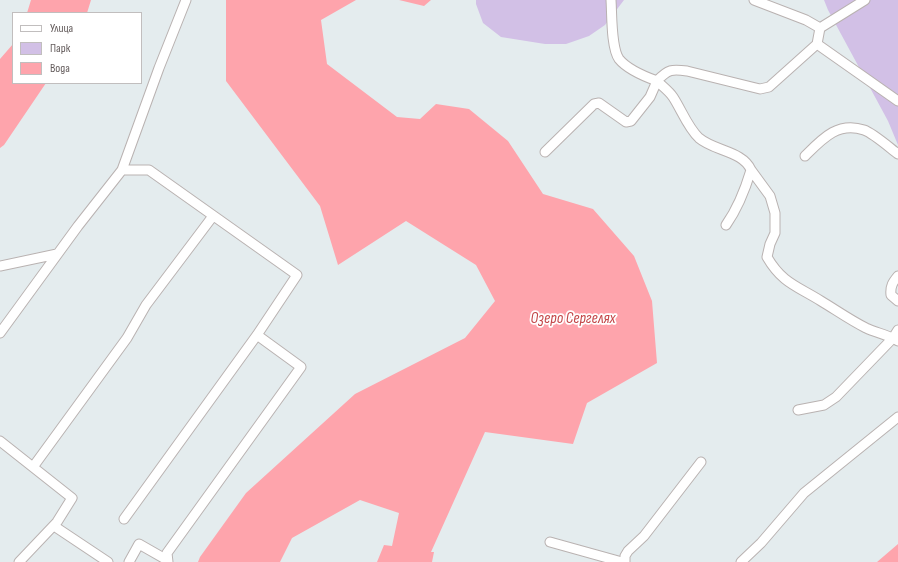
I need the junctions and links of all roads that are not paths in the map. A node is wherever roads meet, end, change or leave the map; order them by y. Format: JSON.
{"nodes":[{"id":1,"x":186,"y":0,"type":"edge"},
{"id":2,"x":611,"y":0,"type":"edge"},
{"id":3,"x":754,"y":0,"type":"edge"},
{"id":4,"x":865,"y":0,"type":"edge"},
{"id":5,"x":820,"y":28,"type":"junction"},
{"id":6,"x":817,"y":44,"type":"junction"},
{"id":7,"x":657,"y":81,"type":"junction"},
{"id":8,"x":898,"y":101,"type":"edge"},
{"id":9,"x":545,"y":152,"type":"dead end"},
{"id":10,"x":898,"y":154,"type":"edge"},
{"id":11,"x":805,"y":156,"type":"dead end"},
{"id":12,"x":122,"y":170,"type":"junction"},
{"id":13,"x":751,"y":170,"type":"junction"},
{"id":14,"x":213,"y":216,"type":"junction"},
{"id":15,"x":726,"y":225,"type":"dead end"},
{"id":16,"x":57,"y":254,"type":"junction"},
{"id":17,"x":0,"y":266,"type":"edge"},
{"id":18,"x":898,"y":276,"type":"edge"},
{"id":19,"x":898,"y":300,"type":"edge"},
{"id":20,"x":0,"y":333,"type":"edge"},
{"id":21,"x":257,"y":334,"type":"junction"},
{"id":22,"x":896,"y":336,"type":"edge"},
{"id":23,"x":798,"y":410,"type":"dead end"},
{"id":24,"x":898,"y":417,"type":"edge"},
{"id":25,"x":0,"y":441,"type":"edge"},
{"id":26,"x":701,"y":462,"type":"dead end"},
{"id":27,"x":33,"y":467,"type":"junction"},
{"id":28,"x":124,"y":519,"type":"dead end"},
{"id":29,"x":54,"y":526,"type":"junction"},
{"id":30,"x":550,"y":542,"type":"dead end"},
{"id":31,"x":168,"y":561,"type":"edge"},
{"id":32,"x":19,"y":562,"type":"edge"},
{"id":33,"x":108,"y":562,"type":"edge"},
{"id":34,"x":129,"y":562,"type":"edge"},
{"id":35,"x":622,"y":562,"type":"edge"},
{"id":36,"x":625,"y":562,"type":"edge"},
{"id":37,"x":741,"y":562,"type":"edge"}],
"edges":[{"from":1,"to":12,"type":"street"},
{"from":2,"to":7,"type":"street"},
{"from":3,"to":5,"type":"street"},
{"from":4,"to":5,"type":"street"},
{"from":5,"to":6,"type":"street"},
{"from":6,"to":7,"type":"street"},
{"from":6,"to":8,"type":"street"},
{"from":7,"to":9,"type":"street"},
{"from":7,"to":13,"type":"street"},
{"from":10,"to":11,"type":"street"},
{"from":12,"to":14,"type":"street"},
{"from":12,"to":16,"type":"street"},
{"from":13,"to":15,"type":"street"},
{"from":13,"to":22,"type":"street"},
{"from":14,"to":21,"type":"street"},
{"from":14,"to":27,"type":"street"},
{"from":16,"to":17,"type":"street"},
{"from":16,"to":20,"type":"street"},
{"from":18,"to":19,"type":"street"},
{"from":21,"to":28,"type":"street"},
{"from":21,"to":31,"type":"street"},
{"from":22,"to":23,"type":"street"},
{"from":24,"to":37,"type":"street"},
{"from":25,"to":27,"type":"street"},
{"from":26,"to":36,"type":"street"},
{"from":27,"to":29,"type":"street"},
{"from":29,"to":32,"type":"street"},
{"from":29,"to":33,"type":"street"},
{"from":30,"to":35,"type":"street"},
{"from":31,"to":34,"type":"street"}]}
